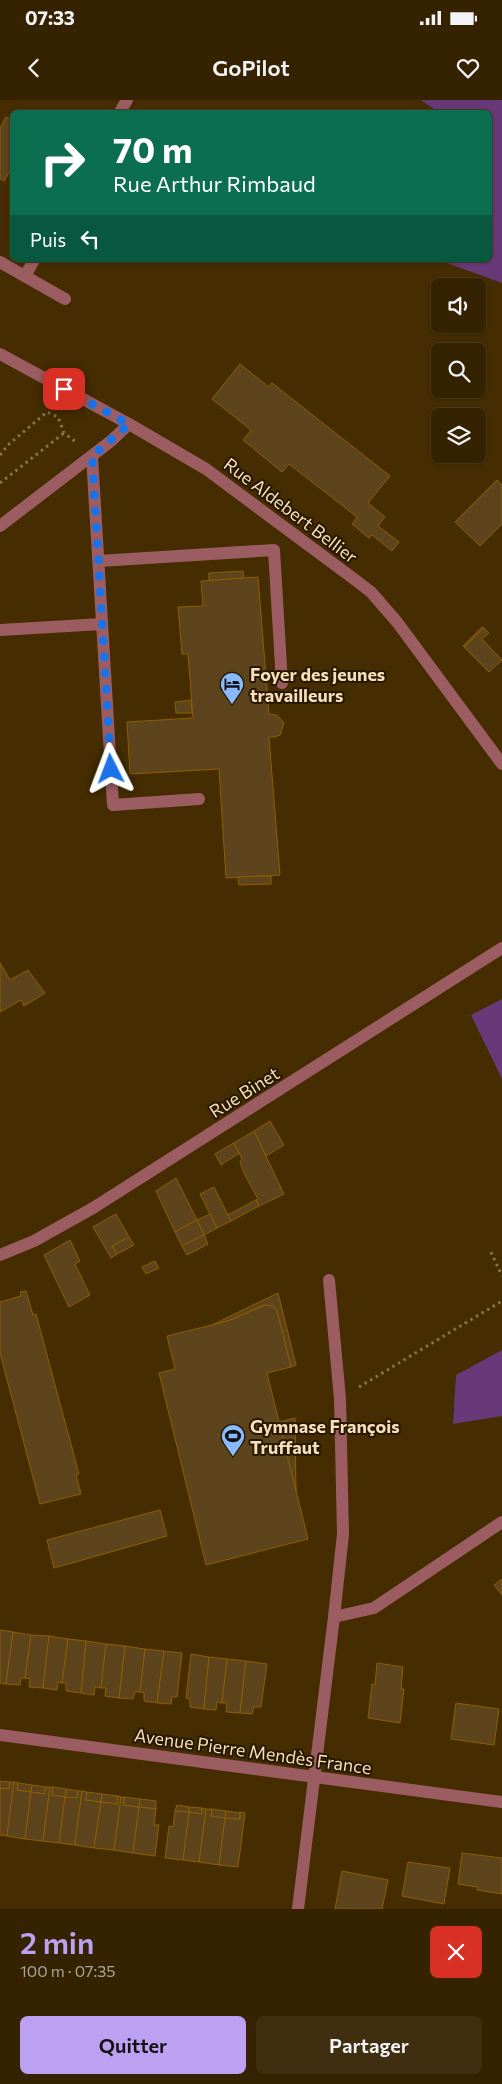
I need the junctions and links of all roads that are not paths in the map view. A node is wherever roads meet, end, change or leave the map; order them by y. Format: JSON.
{"nodes":[{"id":1,"x":0,"y":262,"type":"edge"},
{"id":2,"x":33,"y":262,"type":"edge"},
{"id":3,"x":25,"y":276,"type":"junction"},
{"id":4,"x":65,"y":299,"type":"dead end"},
{"id":5,"x":0,"y":354,"type":"edge"},
{"id":6,"x":129,"y":424,"type":"junction"},
{"id":7,"x":92,"y":456,"type":"junction"},
{"id":8,"x":0,"y":526,"type":"edge"},
{"id":9,"x":99,"y":561,"type":"junction"},
{"id":10,"x":102,"y":624,"type":"junction"},
{"id":11,"x":0,"y":630,"type":"edge"},
{"id":12,"x":282,"y":683,"type":"dead end"},
{"id":13,"x":502,"y":764,"type":"edge"},
{"id":14,"x":199,"y":799,"type":"dead end"},
{"id":15,"x":502,"y":948,"type":"edge"},
{"id":16,"x":0,"y":1255,"type":"edge"},
{"id":17,"x":329,"y":1280,"type":"dead end"},
{"id":18,"x":502,"y":1522,"type":"edge"},
{"id":19,"x":334,"y":1617,"type":"junction"},
{"id":20,"x":0,"y":1735,"type":"edge"},
{"id":21,"x":314,"y":1776,"type":"junction"},
{"id":22,"x":502,"y":1802,"type":"edge"},
{"id":23,"x":298,"y":1909,"type":"edge"}],
"edges":[{"from":1,"to":3,"type":"street"},
{"from":2,"to":3,"type":"street"},
{"from":3,"to":4,"type":"street"},
{"from":5,"to":6,"type":"street","name":"Rue Aldebert Bellier"},
{"from":6,"to":7,"type":"street"},
{"from":6,"to":13,"type":"street","name":"Rue Aldebert Bellier"},
{"from":7,"to":8,"type":"street"},
{"from":7,"to":9,"type":"street"},
{"from":9,"to":10,"type":"street"},
{"from":9,"to":12,"type":"street"},
{"from":10,"to":11,"type":"street"},
{"from":10,"to":14,"type":"street"},
{"from":15,"to":16,"type":"street","name":"Rue Binet"},
{"from":17,"to":19,"type":"street"},
{"from":18,"to":19,"type":"street"},
{"from":19,"to":21,"type":"street"},
{"from":20,"to":21,"type":"street","name":"Avenue Pierre Mendès France"},
{"from":21,"to":22,"type":"street","name":"Avenue Pierre Mendès France"},
{"from":21,"to":23,"type":"street"}]}
